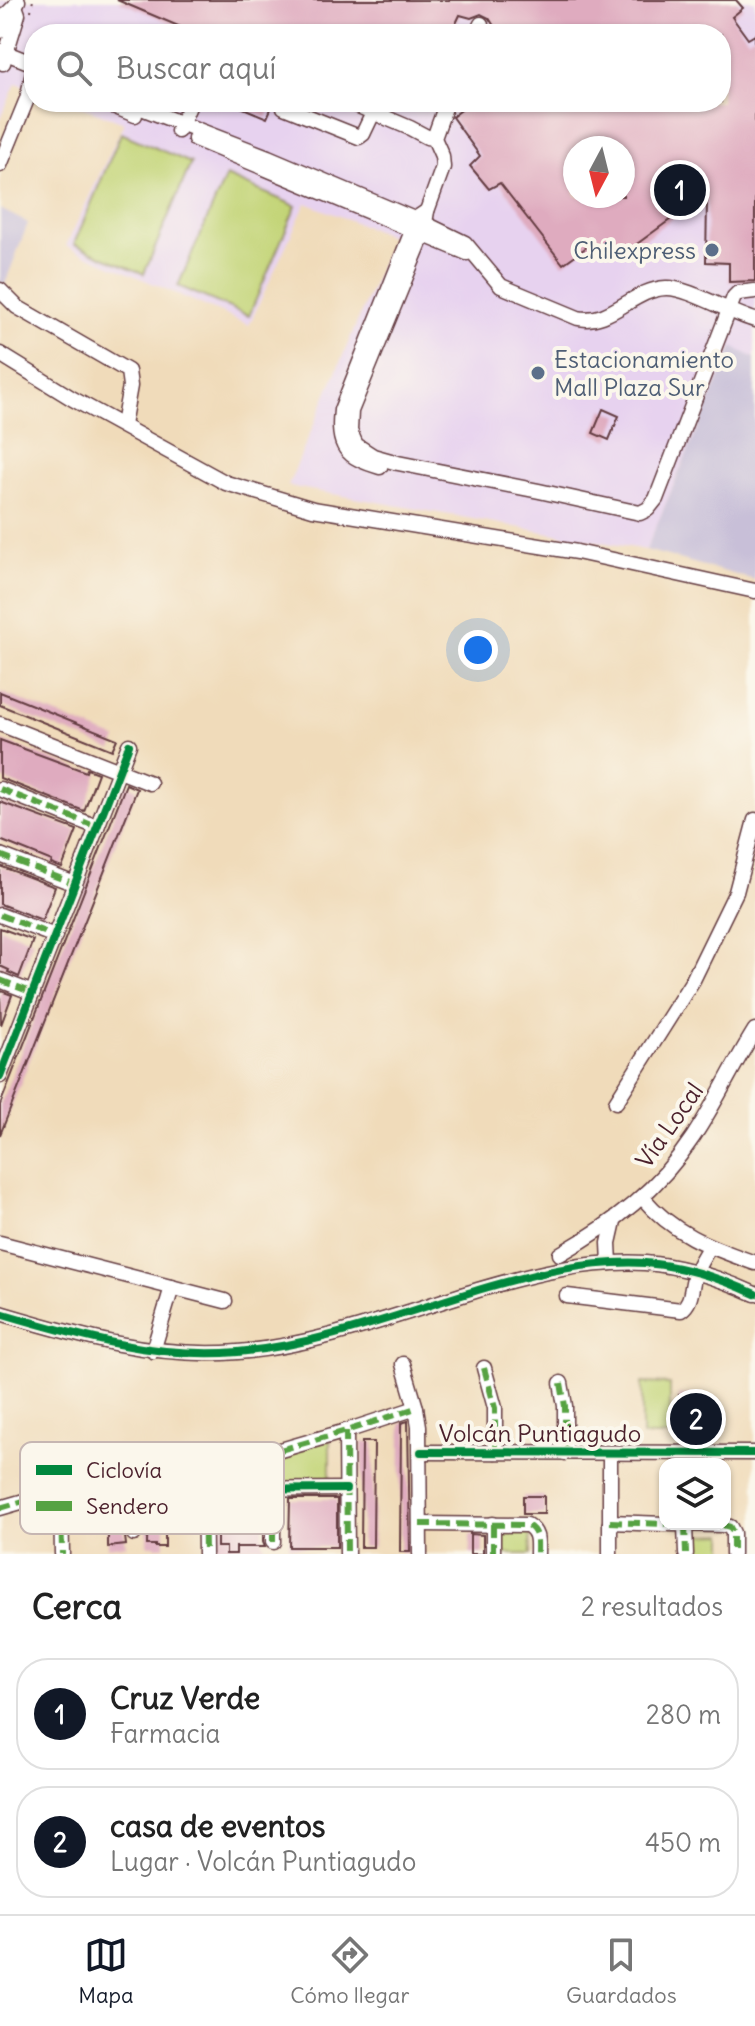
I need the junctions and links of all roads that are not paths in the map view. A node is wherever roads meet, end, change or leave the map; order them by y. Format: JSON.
{"nodes":[{"id":1,"x":17,"y":3,"type":"edge"},
{"id":2,"x":0,"y":31,"type":"edge"},
{"id":3,"x":3,"y":57,"type":"edge"},
{"id":4,"x":24,"y":66,"type":"edge"},
{"id":5,"x":24,"y":106,"type":"edge"},
{"id":6,"x":133,"y":112,"type":"edge"},
{"id":7,"x":147,"y":112,"type":"edge"},
{"id":8,"x":187,"y":112,"type":"edge"},
{"id":9,"x":296,"y":112,"type":"edge"},
{"id":10,"x":443,"y":112,"type":"edge"},
{"id":11,"x":373,"y":113,"type":"joint"},
{"id":12,"x":180,"y":128,"type":"junction"},
{"id":13,"x":434,"y":138,"type":"junction"},
{"id":14,"x":0,"y":165,"type":"edge"},
{"id":15,"x":421,"y":224,"type":"junction"},
{"id":16,"x":0,"y":290,"type":"edge"},
{"id":17,"x":755,"y":291,"type":"edge"},
{"id":18,"x":733,"y":313,"type":"junction"},
{"id":19,"x":755,"y":320,"type":"edge"},
{"id":20,"x":0,"y":354,"type":"edge"},
{"id":21,"x":123,"y":425,"type":"junction"},
{"id":22,"x":755,"y":591,"type":"edge"},
{"id":23,"x":0,"y":724,"type":"edge"},
{"id":24,"x":129,"y":745,"type":"dead end"},
{"id":25,"x":119,"y":771,"type":"junction"},
{"id":26,"x":150,"y":783,"type":"dead end"},
{"id":27,"x":0,"y":789,"type":"edge"},
{"id":28,"x":755,"y":820,"type":"edge"},
{"id":29,"x":97,"y":827,"type":"junction"},
{"id":30,"x":0,"y":855,"type":"edge"},
{"id":31,"x":75,"y":884,"type":"junction"},
{"id":32,"x":0,"y":915,"type":"edge"},
{"id":33,"x":55,"y":936,"type":"junction"},
{"id":34,"x":0,"y":980,"type":"edge"},
{"id":35,"x":33,"y":993,"type":"junction"},
{"id":36,"x":755,"y":1030,"type":"edge"},
{"id":37,"x":6,"y":1044,"type":"edge"},
{"id":38,"x":0,"y":1076,"type":"edge"},
{"id":39,"x":616,"y":1102,"type":"dead end"},
{"id":40,"x":642,"y":1197,"type":"junction"},
{"id":41,"x":614,"y":1221,"type":"junction"},
{"id":42,"x":0,"y":1243,"type":"edge"},
{"id":43,"x":709,"y":1247,"type":"junction"},
{"id":44,"x":560,"y":1254,"type":"dead end"},
{"id":45,"x":610,"y":1263,"type":"junction"},
{"id":46,"x":755,"y":1263,"type":"edge"},
{"id":47,"x":695,"y":1272,"type":"junction"},
{"id":48,"x":172,"y":1287,"type":"junction"},
{"id":49,"x":755,"y":1294,"type":"edge"},
{"id":50,"x":567,"y":1296,"type":"dead end"},
{"id":51,"x":225,"y":1301,"type":"dead end"},
{"id":52,"x":0,"y":1313,"type":"edge"},
{"id":53,"x":153,"y":1351,"type":"junction"},
{"id":54,"x":403,"y":1364,"type":"dead end"},
{"id":55,"x":484,"y":1368,"type":"dead end"},
{"id":56,"x":561,"y":1383,"type":"dead end"},
{"id":57,"x":416,"y":1408,"type":"junction"},
{"id":58,"x":346,"y":1431,"type":"junction"},
{"id":59,"x":421,"y":1452,"type":"junction"},
{"id":60,"x":495,"y":1452,"type":"junction"},
{"id":61,"x":284,"y":1453,"type":"edge"},
{"id":62,"x":565,"y":1453,"type":"junction"},
{"id":63,"x":610,"y":1453,"type":"junction"},
{"id":64,"x":755,"y":1453,"type":"edge"},
{"id":65,"x":284,"y":1489,"type":"edge"},
{"id":66,"x":346,"y":1489,"type":"junction"},
{"id":67,"x":20,"y":1502,"type":"edge"},
{"id":68,"x":0,"y":1508,"type":"edge"},
{"id":69,"x":610,"y":1522,"type":"junction"},
{"id":70,"x":420,"y":1524,"type":"junction"},
{"id":71,"x":493,"y":1524,"type":"junction"},
{"id":72,"x":659,"y":1524,"type":"edge"},
{"id":73,"x":731,"y":1529,"type":"edge"},
{"id":74,"x":685,"y":1530,"type":"edge"},
{"id":75,"x":62,"y":1534,"type":"edge"},
{"id":76,"x":205,"y":1534,"type":"edge"},
{"id":77,"x":273,"y":1534,"type":"edge"},
{"id":78,"x":273,"y":1542,"type":"dead end"},
{"id":79,"x":62,"y":1554,"type":"edge"},
{"id":80,"x":205,"y":1554,"type":"edge"},
{"id":81,"x":347,"y":1554,"type":"edge"},
{"id":82,"x":420,"y":1554,"type":"edge"},
{"id":83,"x":493,"y":1554,"type":"edge"},
{"id":84,"x":537,"y":1554,"type":"edge"},
{"id":85,"x":610,"y":1554,"type":"edge"},
{"id":86,"x":686,"y":1554,"type":"edge"},
{"id":87,"x":733,"y":1554,"type":"edge"}],
"edges":[{"from":1,"to":2,"type":"street"},
{"from":1,"to":3,"type":"street"},
{"from":3,"to":4,"type":"street"},
{"from":5,"to":14,"type":"street"},
{"from":6,"to":12,"type":"street"},
{"from":7,"to":12,"type":"street"},
{"from":8,"to":12,"type":"street"},
{"from":9,"to":11,"type":"street"},
{"from":10,"to":13,"type":"street"},
{"from":11,"to":13,"type":"street"},
{"from":12,"to":15,"type":"street"},
{"from":13,"to":15,"type":"street"},
{"from":15,"to":18,"type":"street"},
{"from":15,"to":18,"type":"street"},
{"from":16,"to":21,"type":"street"},
{"from":17,"to":18,"type":"street"},
{"from":18,"to":19,"type":"street"},
{"from":20,"to":21,"type":"street"},
{"from":21,"to":22,"type":"street"},
{"from":23,"to":25,"type":"street"},
{"from":24,"to":25,"type":"street"},
{"from":25,"to":26,"type":"street"},
{"from":25,"to":29,"type":"street"},
{"from":27,"to":29,"type":"street"},
{"from":28,"to":39,"type":"street"},
{"from":29,"to":31,"type":"street"},
{"from":30,"to":31,"type":"street"},
{"from":31,"to":33,"type":"street"},
{"from":32,"to":33,"type":"street"},
{"from":33,"to":35,"type":"street"},
{"from":34,"to":35,"type":"street"},
{"from":35,"to":37,"type":"street"},
{"from":36,"to":40,"type":"street","name":"Vía Local"},
{"from":37,"to":38,"type":"street"},
{"from":40,"to":41,"type":"street","name":"Vía Local"},
{"from":40,"to":43,"type":"street"},
{"from":41,"to":44,"type":"street","name":"Vía Local"},
{"from":41,"to":45,"type":"street"},
{"from":42,"to":48,"type":"street"},
{"from":43,"to":46,"type":"street"},
{"from":43,"to":47,"type":"street"},
{"from":45,"to":47,"type":"street"},
{"from":45,"to":53,"type":"street"},
{"from":47,"to":49,"type":"street"},
{"from":47,"to":50,"type":"street"},
{"from":48,"to":51,"type":"street"},
{"from":48,"to":53,"type":"street"},
{"from":52,"to":53,"type":"street"},
{"from":54,"to":57,"type":"street"},
{"from":55,"to":60,"type":"street"},
{"from":56,"to":62,"type":"street"},
{"from":57,"to":58,"type":"street"},
{"from":57,"to":59,"type":"street"},
{"from":58,"to":61,"type":"street"},
{"from":58,"to":66,"type":"street"},
{"from":59,"to":60,"type":"street","name":"Volcán Puntiagudo"},
{"from":59,"to":70,"type":"street"},
{"from":60,"to":62,"type":"street","name":"Volcán Puntiagudo"},
{"from":62,"to":63,"type":"street","name":"Volcán Puntiagudo"},
{"from":63,"to":64,"type":"street","name":"Volcán Puntiagudo"},
{"from":63,"to":69,"type":"street"},
{"from":65,"to":66,"type":"street"},
{"from":66,"to":81,"type":"street"},
{"from":67,"to":68,"type":"street"},
{"from":69,"to":72,"type":"street"},
{"from":69,"to":85,"type":"street"},
{"from":70,"to":71,"type":"street"},
{"from":70,"to":82,"type":"street"},
{"from":71,"to":83,"type":"street"},
{"from":71,"to":84,"type":"street"},
{"from":73,"to":87,"type":"street"},
{"from":74,"to":86,"type":"street"},
{"from":75,"to":79,"type":"street"},
{"from":76,"to":80,"type":"street"},
{"from":77,"to":78,"type":"street"}]}
